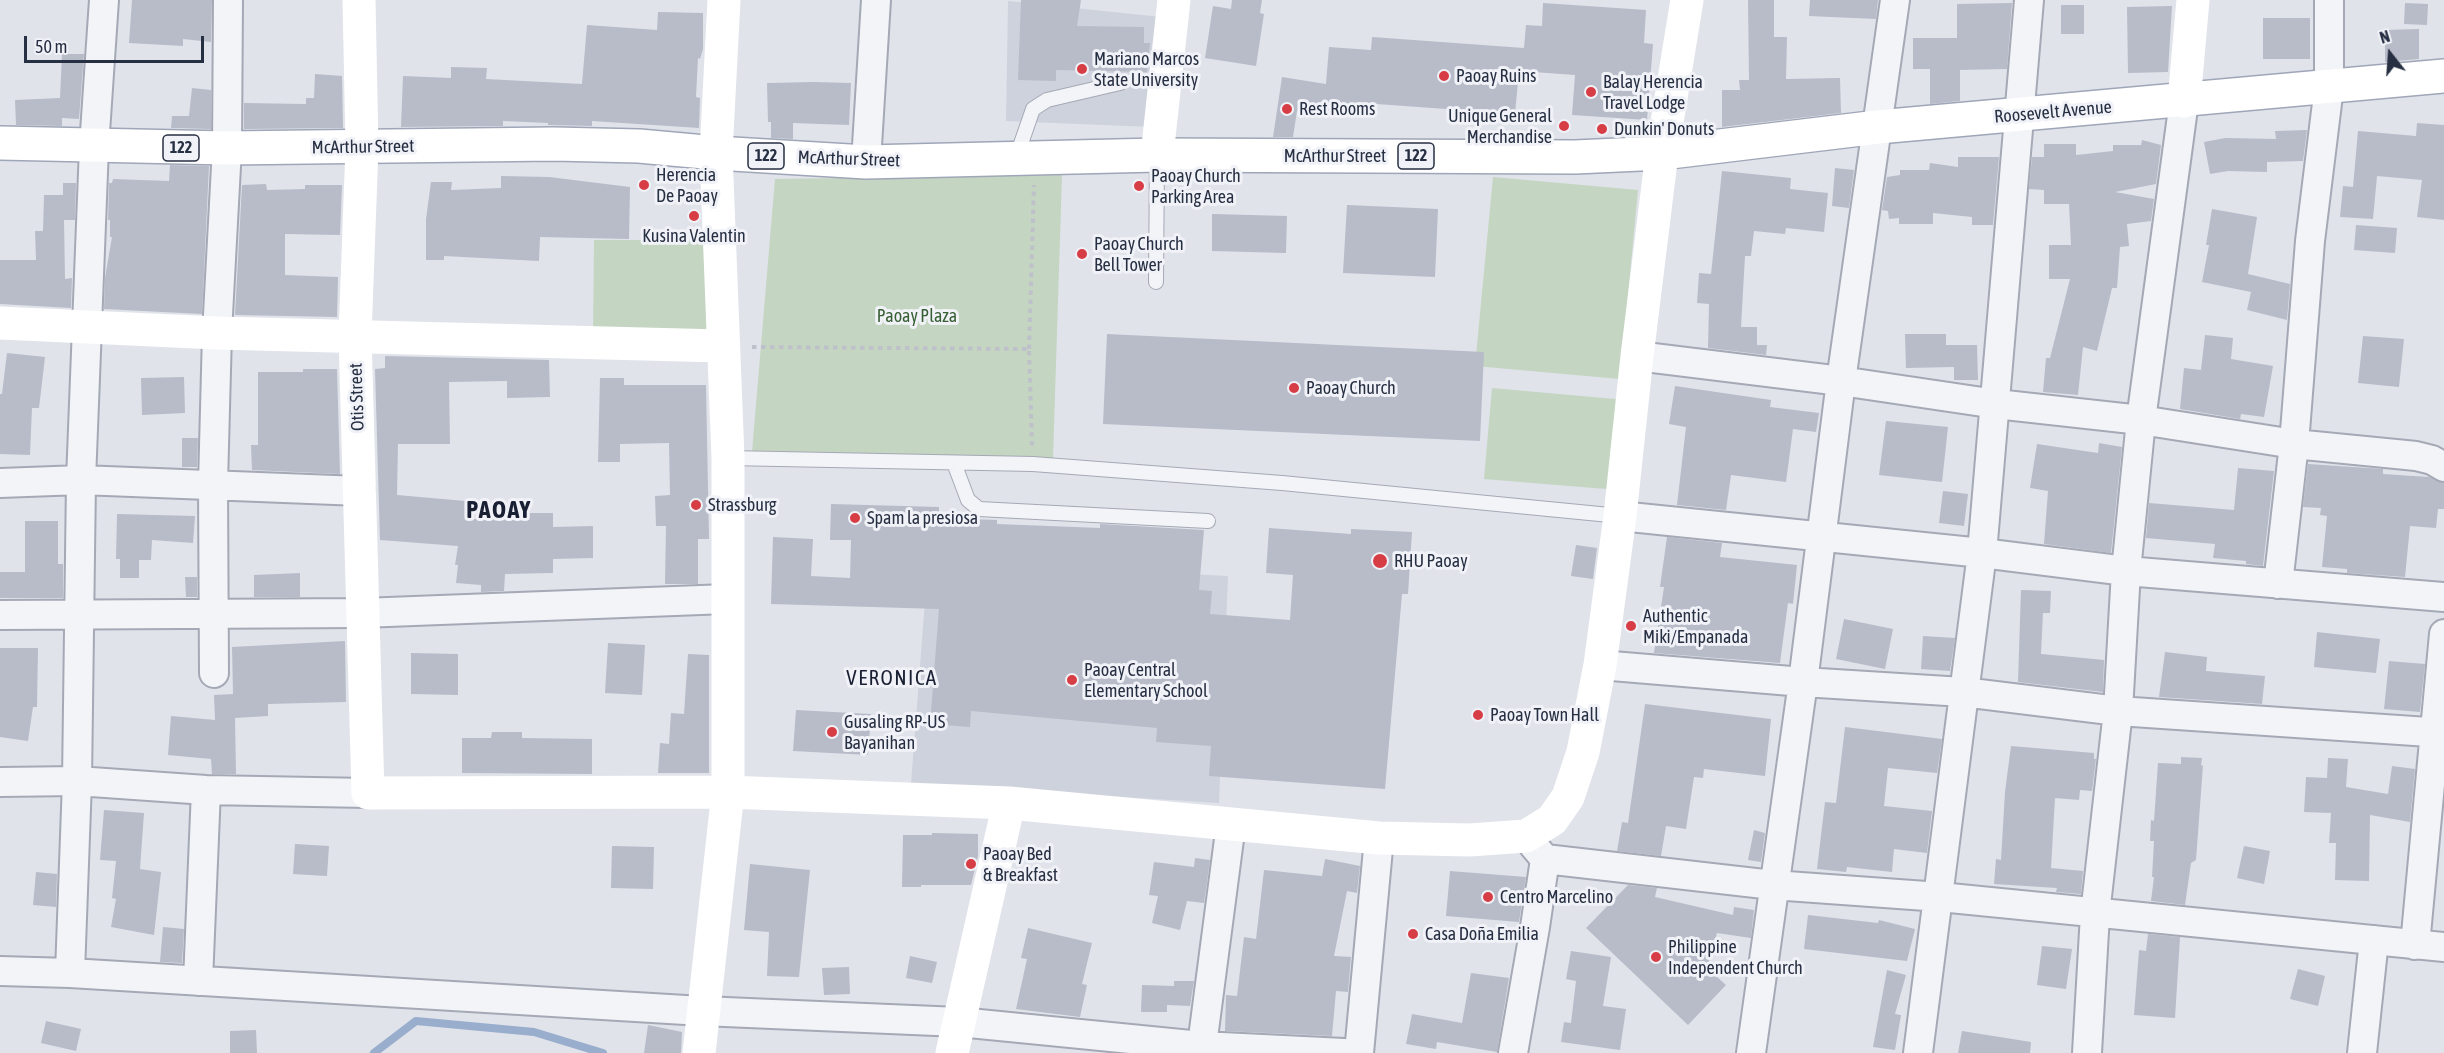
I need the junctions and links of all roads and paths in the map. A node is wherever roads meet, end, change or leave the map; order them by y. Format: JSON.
{"nodes":[{"id":1,"x":104,"y":0,"type":"edge"},
{"id":2,"x":228,"y":0,"type":"edge"},
{"id":3,"x":359,"y":0,"type":"edge"},
{"id":4,"x":724,"y":0,"type":"edge"},
{"id":5,"x":876,"y":0,"type":"edge"},
{"id":6,"x":1174,"y":0,"type":"edge"},
{"id":7,"x":1687,"y":0,"type":"edge"},
{"id":8,"x":1895,"y":0,"type":"edge"},
{"id":9,"x":2029,"y":0,"type":"edge"},
{"id":10,"x":2193,"y":0,"type":"edge"},
{"id":11,"x":2329,"y":0,"type":"edge"},
{"id":12,"x":2444,"y":76,"type":"edge"},
{"id":13,"x":1120,"y":83,"type":"dead end"},
{"id":14,"x":2329,"y":87,"type":"junction"},
{"id":15,"x":2184,"y":101,"type":"junction"},
{"id":16,"x":2020,"y":115,"type":"junction"},
{"id":17,"x":1878,"y":127,"type":"junction"},
{"id":18,"x":0,"y":143,"type":"edge"},
{"id":19,"x":94,"y":147,"type":"junction"},
{"id":20,"x":362,"y":147,"type":"junction"},
{"id":21,"x":227,"y":148,"type":"junction"},
{"id":22,"x":716,"y":153,"type":"junction"},
{"id":23,"x":1662,"y":153,"type":"junction"},
{"id":24,"x":1156,"y":155,"type":"junction"},
{"id":25,"x":1025,"y":159,"type":"junction"},
{"id":26,"x":866,"y":162,"type":"junction"},
{"id":27,"x":1156,"y":282,"type":"dead end"},
{"id":28,"x":0,"y":322,"type":"edge"},
{"id":29,"x":86,"y":326,"type":"junction"},
{"id":30,"x":217,"y":333,"type":"junction"},
{"id":31,"x":355,"y":336,"type":"junction"},
{"id":32,"x":722,"y":346,"type":"junction"},
{"id":33,"x":1029,"y":350,"type":"junction"},
{"id":34,"x":1637,"y":356,"type":"junction"},
{"id":35,"x":1840,"y":381,"type":"junction"},
{"id":36,"x":1996,"y":404,"type":"junction"},
{"id":37,"x":2141,"y":420,"type":"junction"},
{"id":38,"x":2295,"y":444,"type":"junction"},
{"id":39,"x":728,"y":458,"type":"junction"},
{"id":40,"x":954,"y":463,"type":"junction"},
{"id":41,"x":1033,"y":464,"type":"junction"},
{"id":42,"x":2444,"y":467,"type":"edge"},
{"id":43,"x":81,"y":480,"type":"junction"},
{"id":44,"x":0,"y":483,"type":"edge"},
{"id":45,"x":213,"y":484,"type":"junction"},
{"id":46,"x":360,"y":491,"type":"junction"},
{"id":47,"x":1620,"y":516,"type":"junction"},
{"id":48,"x":1208,"y":521,"type":"dead end"},
{"id":49,"x":1821,"y":536,"type":"junction"},
{"id":50,"x":1982,"y":552,"type":"junction"},
{"id":51,"x":2126,"y":571,"type":"junction"},
{"id":52,"x":2277,"y":584,"type":"junction"},
{"id":53,"x":2444,"y":597,"type":"edge"},
{"id":54,"x":727,"y":599,"type":"junction"},
{"id":55,"x":362,"y":613,"type":"junction"},
{"id":56,"x":215,"y":614,"type":"junction"},
{"id":57,"x":0,"y":615,"type":"edge"},
{"id":58,"x":80,"y":615,"type":"junction"},
{"id":59,"x":2444,"y":634,"type":"edge"},
{"id":60,"x":1600,"y":665,"type":"junction"},
{"id":61,"x":214,"y":673,"type":"dead end"},
{"id":62,"x":1803,"y":682,"type":"junction"},
{"id":63,"x":1963,"y":692,"type":"junction"},
{"id":64,"x":2118,"y":711,"type":"junction"},
{"id":65,"x":2440,"y":733,"type":"edge"},
{"id":66,"x":77,"y":781,"type":"junction"},
{"id":67,"x":0,"y":782,"type":"edge"},
{"id":68,"x":206,"y":789,"type":"junction"},
{"id":69,"x":729,"y":792,"type":"junction"},
{"id":70,"x":368,"y":793,"type":"junction"},
{"id":71,"x":1009,"y":803,"type":"junction"},
{"id":72,"x":1231,"y":824,"type":"junction"},
{"id":73,"x":1379,"y":838,"type":"junction"},
{"id":74,"x":1535,"y":848,"type":"junction"},
{"id":75,"x":1773,"y":885,"type":"junction"},
{"id":76,"x":1940,"y":897,"type":"junction"},
{"id":77,"x":2095,"y":914,"type":"junction"},
{"id":78,"x":2374,"y":940,"type":"junction"},
{"id":79,"x":2415,"y":945,"type":"junction"},
{"id":80,"x":2444,"y":947,"type":"edge"},
{"id":81,"x":0,"y":971,"type":"edge"},
{"id":82,"x":70,"y":973,"type":"junction"},
{"id":83,"x":198,"y":981,"type":"junction"},
{"id":84,"x":702,"y":1011,"type":"junction"},
{"id":85,"x":955,"y":1037,"type":"edge"},
{"id":86,"x":1201,"y":1050,"type":"edge"},
{"id":87,"x":699,"y":1053,"type":"edge"},
{"id":88,"x":1344,"y":1053,"type":"edge"},
{"id":89,"x":1359,"y":1053,"type":"edge"},
{"id":90,"x":1512,"y":1053,"type":"edge"},
{"id":91,"x":1751,"y":1053,"type":"edge"},
{"id":92,"x":1918,"y":1053,"type":"edge"},
{"id":93,"x":2087,"y":1053,"type":"edge"},
{"id":94,"x":2362,"y":1053,"type":"edge"}],
"edges":[{"from":1,"to":19,"type":"street"},
{"from":2,"to":21,"type":"street"},
{"from":3,"to":20,"type":"main road","name":"Otis Street"},
{"from":4,"to":22,"type":"main road"},
{"from":5,"to":26,"type":"street"},
{"from":6,"to":24,"type":"main road"},
{"from":7,"to":23,"type":"main road"},
{"from":8,"to":17,"type":"street"},
{"from":9,"to":16,"type":"street"},
{"from":10,"to":15,"type":"main road"},
{"from":11,"to":14,"type":"street"},
{"from":12,"to":14,"type":"main road","name":"Roosevelt Avenue"},
{"from":13,"to":25,"type":"lane"},
{"from":14,"to":15,"type":"main road","name":"Roosevelt Avenue"},
{"from":14,"to":38,"type":"street"},
{"from":15,"to":16,"type":"main road","name":"Roosevelt Avenue"},
{"from":15,"to":37,"type":"street"},
{"from":16,"to":17,"type":"main road","name":"Roosevelt Avenue"},
{"from":16,"to":36,"type":"street"},
{"from":17,"to":23,"type":"main road","name":"Roosevelt Avenue"},
{"from":17,"to":35,"type":"street"},
{"from":18,"to":19,"type":"main road","name":"McArthur Street","number":"122"},
{"from":19,"to":21,"type":"main road","name":"McArthur Street","number":"122"},
{"from":19,"to":29,"type":"street"},
{"from":20,"to":21,"type":"main road","name":"McArthur Street","number":"122"},
{"from":20,"to":22,"type":"main road","name":"McArthur Street","number":"122"},
{"from":20,"to":31,"type":"main road","name":"Otis Street"},
{"from":21,"to":30,"type":"street"},
{"from":22,"to":26,"type":"main road","name":"McArthur Street","number":"122"},
{"from":22,"to":32,"type":"main road"},
{"from":23,"to":24,"type":"main road","name":"McArthur Street","number":"122"},
{"from":23,"to":34,"type":"main road"},
{"from":24,"to":25,"type":"main road","name":"McArthur Street","number":"122"},
{"from":24,"to":27,"type":"lane"},
{"from":25,"to":26,"type":"main road","name":"McArthur Street","number":"122"},
{"from":25,"to":33,"type":"path"},
{"from":28,"to":29,"type":"main road"},
{"from":29,"to":30,"type":"main road"},
{"from":29,"to":43,"type":"street"},
{"from":30,"to":31,"type":"main road"},
{"from":30,"to":45,"type":"street"},
{"from":31,"to":32,"type":"main road"},
{"from":31,"to":46,"type":"main road","name":"Otis Street"},
{"from":32,"to":33,"type":"path"},
{"from":32,"to":39,"type":"main road"},
{"from":33,"to":41,"type":"path"},
{"from":34,"to":35,"type":"street"},
{"from":34,"to":47,"type":"main road"},
{"from":35,"to":36,"type":"street"},
{"from":35,"to":49,"type":"street"},
{"from":36,"to":37,"type":"street"},
{"from":36,"to":50,"type":"street"},
{"from":37,"to":38,"type":"street"},
{"from":37,"to":51,"type":"street"},
{"from":38,"to":42,"type":"street"},
{"from":38,"to":52,"type":"street"},
{"from":39,"to":40,"type":"lane"},
{"from":39,"to":54,"type":"main road"},
{"from":40,"to":41,"type":"lane"},
{"from":40,"to":48,"type":"lane"},
{"from":41,"to":47,"type":"lane"},
{"from":43,"to":44,"type":"street"},
{"from":43,"to":45,"type":"street"},
{"from":43,"to":58,"type":"street"},
{"from":45,"to":46,"type":"street"},
{"from":45,"to":56,"type":"street"},
{"from":46,"to":55,"type":"main road","name":"Otis Street"},
{"from":47,"to":49,"type":"street"},
{"from":47,"to":60,"type":"main road"},
{"from":49,"to":50,"type":"street"},
{"from":49,"to":62,"type":"street"},
{"from":50,"to":51,"type":"street"},
{"from":50,"to":63,"type":"street"},
{"from":51,"to":52,"type":"street"},
{"from":51,"to":64,"type":"street"},
{"from":52,"to":53,"type":"street"},
{"from":54,"to":55,"type":"street"},
{"from":54,"to":69,"type":"main road"},
{"from":55,"to":56,"type":"street"},
{"from":55,"to":70,"type":"main road","name":"Otis Street"},
{"from":56,"to":58,"type":"street"},
{"from":56,"to":61,"type":"street"},
{"from":57,"to":58,"type":"street"},
{"from":58,"to":66,"type":"street"},
{"from":59,"to":65,"type":"street"},
{"from":60,"to":62,"type":"street"},
{"from":60,"to":74,"type":"main road"},
{"from":62,"to":63,"type":"street"},
{"from":62,"to":75,"type":"street"},
{"from":63,"to":64,"type":"street"},
{"from":63,"to":76,"type":"street"},
{"from":64,"to":65,"type":"street"},
{"from":64,"to":77,"type":"street"},
{"from":65,"to":79,"type":"street"},
{"from":66,"to":67,"type":"street"},
{"from":66,"to":68,"type":"street"},
{"from":66,"to":82,"type":"street"},
{"from":68,"to":70,"type":"street"},
{"from":68,"to":83,"type":"street"},
{"from":69,"to":70,"type":"main road"},
{"from":69,"to":71,"type":"main road"},
{"from":69,"to":84,"type":"main road"},
{"from":71,"to":72,"type":"main road"},
{"from":71,"to":85,"type":"main road"},
{"from":72,"to":73,"type":"main road"},
{"from":72,"to":86,"type":"street"},
{"from":73,"to":74,"type":"main road"},
{"from":73,"to":89,"type":"street"},
{"from":74,"to":75,"type":"street"},
{"from":74,"to":90,"type":"street"},
{"from":75,"to":76,"type":"street"},
{"from":75,"to":91,"type":"street"},
{"from":76,"to":77,"type":"street"},
{"from":76,"to":92,"type":"street"},
{"from":77,"to":78,"type":"street"},
{"from":77,"to":93,"type":"street"},
{"from":78,"to":79,"type":"street"},
{"from":78,"to":94,"type":"street"},
{"from":79,"to":80,"type":"street"},
{"from":81,"to":82,"type":"street"},
{"from":82,"to":83,"type":"street"},
{"from":83,"to":84,"type":"street"},
{"from":84,"to":85,"type":"street"},
{"from":84,"to":87,"type":"main road"},
{"from":85,"to":86,"type":"street"},
{"from":86,"to":88,"type":"street"}]}
